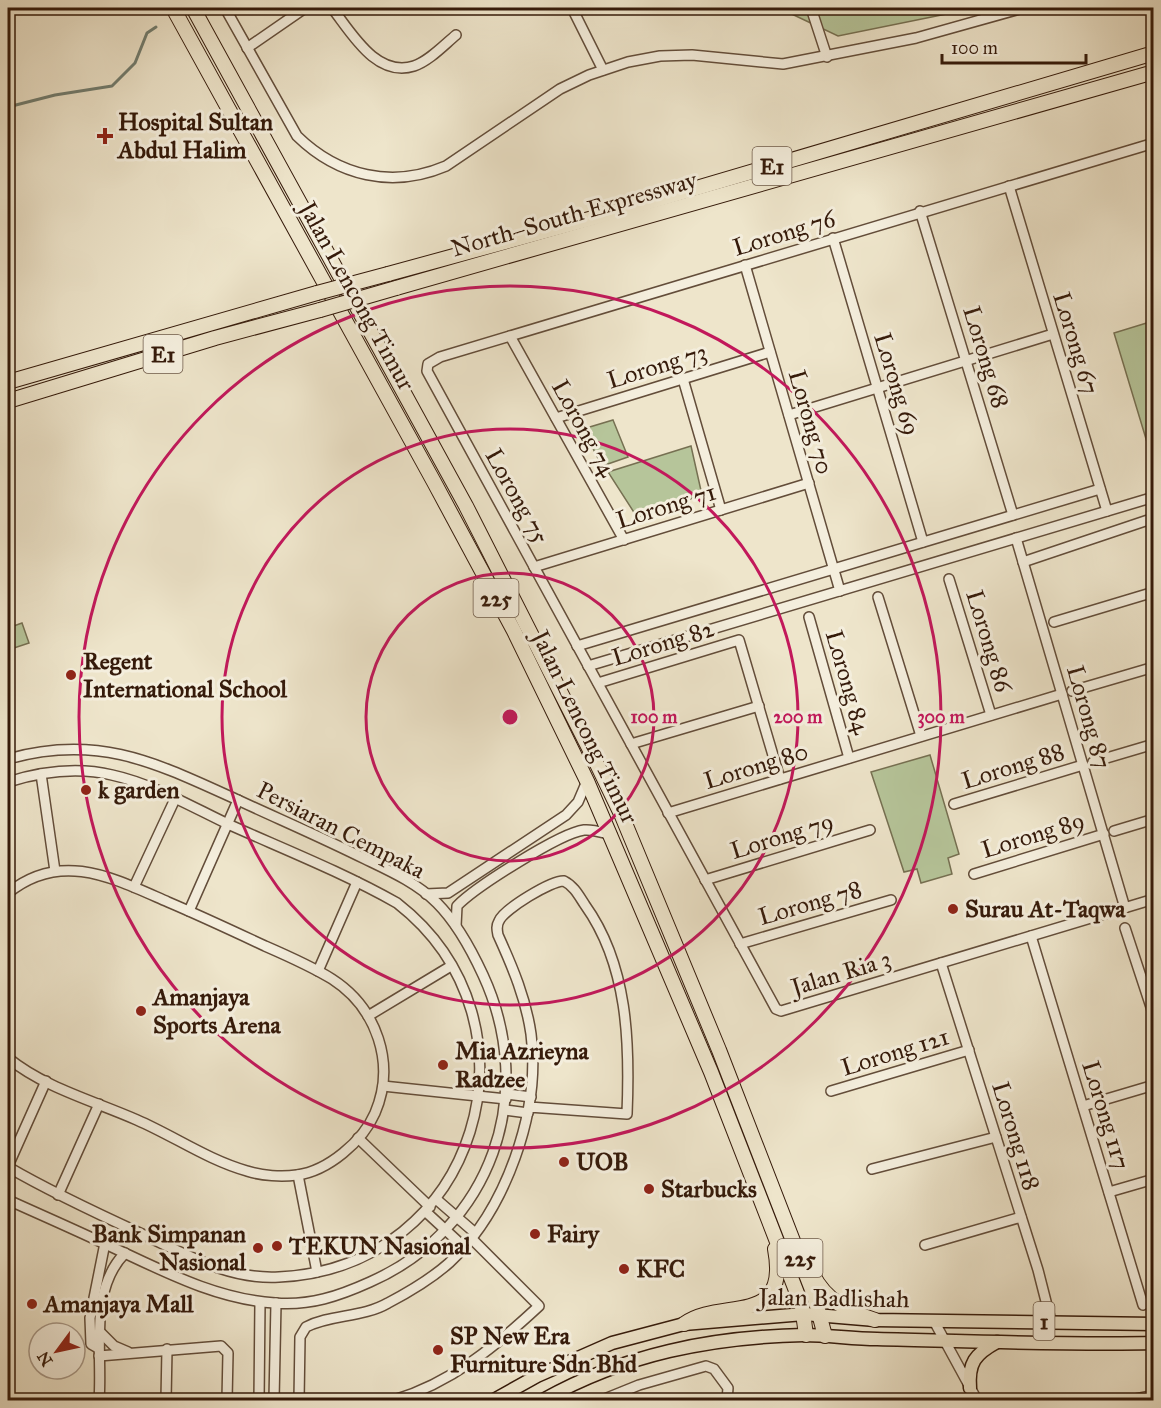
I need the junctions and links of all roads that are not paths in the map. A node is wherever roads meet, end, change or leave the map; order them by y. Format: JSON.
{"nodes":[{"id":1,"x":173,"y":8,"type":"edge"},
{"id":2,"x":193,"y":8,"type":"edge"},
{"id":3,"x":225,"y":8,"type":"edge"},
{"id":4,"x":305,"y":8,"type":"edge"},
{"id":5,"x":332,"y":8,"type":"edge"},
{"id":6,"x":572,"y":8,"type":"edge"},
{"id":7,"x":811,"y":8,"type":"edge"},
{"id":8,"x":1023,"y":8,"type":"edge"},
{"id":9,"x":456,"y":35,"type":"dead end"},
{"id":10,"x":247,"y":48,"type":"junction"},
{"id":11,"x":1154,"y":53,"type":"edge"},
{"id":12,"x":827,"y":57,"type":"junction"},
{"id":13,"x":603,"y":70,"type":"junction"},
{"id":14,"x":1154,"y":72,"type":"edge"},
{"id":15,"x":1154,"y":143,"type":"edge"},
{"id":16,"x":1009,"y":186,"type":"junction"},
{"id":17,"x":920,"y":212,"type":"junction"},
{"id":18,"x":833,"y":238,"type":"junction"},
{"id":19,"x":745,"y":265,"type":"junction"},
{"id":20,"x":1053,"y":334,"type":"junction"},
{"id":21,"x":510,"y":336,"type":"junction"},
{"id":22,"x":770,"y":352,"type":"junction"},
{"id":23,"x":966,"y":359,"type":"junction"},
{"id":24,"x":428,"y":364,"type":"joint"},
{"id":25,"x":683,"y":379,"type":"junction"},
{"id":26,"x":8,"y":382,"type":"edge"},
{"id":27,"x":878,"y":386,"type":"junction"},
{"id":28,"x":8,"y":401,"type":"edge"},
{"id":29,"x":789,"y":415,"type":"junction"},
{"id":30,"x":556,"y":418,"type":"junction"},
{"id":31,"x":809,"y":483,"type":"junction"},
{"id":32,"x":1100,"y":489,"type":"junction"},
{"id":33,"x":1154,"y":497,"type":"edge"},
{"id":34,"x":721,"y":510,"type":"junction"},
{"id":35,"x":1107,"y":511,"type":"junction"},
{"id":36,"x":1013,"y":515,"type":"junction"},
{"id":37,"x":1154,"y":518,"type":"edge"},
{"id":38,"x":1016,"y":538,"type":"junction"},
{"id":39,"x":624,"y":540,"type":"junction"},
{"id":40,"x":923,"y":542,"type":"junction"},
{"id":41,"x":1023,"y":562,"type":"junction"},
{"id":42,"x":534,"y":567,"type":"junction"},
{"id":43,"x":834,"y":568,"type":"junction"},
{"id":44,"x":949,"y":579,"type":"dead end"},
{"id":45,"x":840,"y":591,"type":"junction"},
{"id":46,"x":1154,"y":592,"type":"edge"},
{"id":47,"x":878,"y":597,"type":"dead end"},
{"id":48,"x":809,"y":617,"type":"dead end"},
{"id":49,"x":1054,"y":622,"type":"dead end"},
{"id":50,"x":577,"y":646,"type":"junction"},
{"id":51,"x":588,"y":666,"type":"junction"},
{"id":52,"x":1154,"y":667,"type":"edge"},
{"id":53,"x":598,"y":683,"type":"junction"},
{"id":54,"x":1072,"y":691,"type":"dead end"},
{"id":55,"x":1062,"y":694,"type":"junction"},
{"id":56,"x":759,"y":706,"type":"junction"},
{"id":57,"x":992,"y":715,"type":"junction"},
{"id":58,"x":921,"y":736,"type":"junction"},
{"id":59,"x":631,"y":744,"type":"junction"},
{"id":60,"x":1154,"y":744,"type":"edge"},
{"id":61,"x":849,"y":758,"type":"junction"},
{"id":62,"x":8,"y":759,"type":"edge"},
{"id":63,"x":1093,"y":762,"type":"dead end"},
{"id":64,"x":1083,"y":765,"type":"junction"},
{"id":65,"x":40,"y":774,"type":"junction"},
{"id":66,"x":780,"y":779,"type":"junction"},
{"id":67,"x":587,"y":781,"type":"junction"},
{"id":68,"x":8,"y":782,"type":"edge"},
{"id":69,"x":176,"y":799,"type":"junction"},
{"id":70,"x":237,"y":800,"type":"junction"},
{"id":71,"x":954,"y":804,"type":"dead end"},
{"id":72,"x":668,"y":813,"type":"junction"},
{"id":73,"x":1154,"y":819,"type":"edge"},
{"id":74,"x":226,"y":823,"type":"junction"},
{"id":75,"x":870,"y":830,"type":"dead end"},
{"id":76,"x":1114,"y":831,"type":"dead end"},
{"id":77,"x":1104,"y":834,"type":"junction"},
{"id":78,"x":612,"y":835,"type":"junction"},
{"id":79,"x":55,"y":871,"type":"junction"},
{"id":80,"x":974,"y":874,"type":"dead end"},
{"id":81,"x":705,"y":880,"type":"junction"},
{"id":82,"x":357,"y":882,"type":"junction"},
{"id":83,"x":134,"y":887,"type":"junction"},
{"id":84,"x":8,"y":893,"type":"edge"},
{"id":85,"x":426,"y":894,"type":"junction"},
{"id":86,"x":1154,"y":899,"type":"edge"},
{"id":87,"x":891,"y":900,"type":"dead end"},
{"id":88,"x":1125,"y":908,"type":"junction"},
{"id":89,"x":189,"y":911,"type":"junction"},
{"id":90,"x":456,"y":926,"type":"junction"},
{"id":91,"x":1125,"y":928,"type":"dead end"},
{"id":92,"x":1031,"y":936,"type":"junction"},
{"id":93,"x":740,"y":944,"type":"junction"},
{"id":94,"x":941,"y":963,"type":"junction"},
{"id":95,"x":451,"y":966,"type":"junction"},
{"id":96,"x":318,"y":971,"type":"junction"},
{"id":97,"x":368,"y":1016,"type":"junction"},
{"id":98,"x":1154,"y":1017,"type":"edge"},
{"id":99,"x":969,"y":1050,"type":"junction"},
{"id":100,"x":8,"y":1058,"type":"edge"},
{"id":101,"x":46,"y":1082,"type":"junction"},
{"id":102,"x":1154,"y":1085,"type":"edge"},
{"id":103,"x":383,"y":1086,"type":"junction"},
{"id":104,"x":831,"y":1091,"type":"dead end"},
{"id":105,"x":478,"y":1095,"type":"junction"},
{"id":106,"x":506,"y":1096,"type":"junction"},
{"id":107,"x":99,"y":1104,"type":"junction"},
{"id":108,"x":529,"y":1105,"type":"junction"},
{"id":109,"x":1083,"y":1106,"type":"junction"},
{"id":110,"x":505,"y":1110,"type":"junction"},
{"id":111,"x":996,"y":1137,"type":"junction"},
{"id":112,"x":358,"y":1138,"type":"junction"},
{"id":113,"x":8,"y":1167,"type":"edge"},
{"id":114,"x":872,"y":1169,"type":"dead end"},
{"id":115,"x":298,"y":1175,"type":"junction"},
{"id":116,"x":1154,"y":1179,"type":"edge"},
{"id":117,"x":8,"y":1192,"type":"edge"},
{"id":118,"x":1109,"y":1192,"type":"junction"},
{"id":119,"x":58,"y":1195,"type":"junction"},
{"id":120,"x":8,"y":1200,"type":"edge"},
{"id":121,"x":777,"y":1200,"type":"junction"},
{"id":122,"x":18,"y":1204,"type":"junction"},
{"id":123,"x":431,"y":1206,"type":"junction"},
{"id":124,"x":767,"y":1215,"type":"junction"},
{"id":125,"x":457,"y":1217,"type":"junction"},
{"id":126,"x":1021,"y":1217,"type":"junction"},
{"id":127,"x":446,"y":1230,"type":"junction"},
{"id":128,"x":473,"y":1235,"type":"junction"},
{"id":129,"x":105,"y":1243,"type":"junction"},
{"id":130,"x":925,"y":1245,"type":"dead end"},
{"id":131,"x":464,"y":1247,"type":"junction"},
{"id":132,"x":125,"y":1253,"type":"junction"},
{"id":133,"x":317,"y":1272,"type":"junction"},
{"id":134,"x":260,"y":1302,"type":"junction"},
{"id":135,"x":276,"y":1303,"type":"junction"},
{"id":136,"x":1143,"y":1305,"type":"dead end"},
{"id":137,"x":804,"y":1314,"type":"junction"},
{"id":138,"x":821,"y":1316,"type":"junction"},
{"id":139,"x":875,"y":1320,"type":"junction"},
{"id":140,"x":934,"y":1321,"type":"junction"},
{"id":141,"x":1051,"y":1321,"type":"junction"},
{"id":142,"x":684,"y":1324,"type":"junction"},
{"id":143,"x":1154,"y":1324,"type":"edge"},
{"id":144,"x":100,"y":1332,"type":"junction"},
{"id":145,"x":806,"y":1335,"type":"junction"},
{"id":146,"x":825,"y":1336,"type":"junction"},
{"id":147,"x":944,"y":1340,"type":"junction"},
{"id":148,"x":998,"y":1342,"type":"junction"},
{"id":149,"x":1154,"y":1343,"type":"edge"},
{"id":150,"x":167,"y":1349,"type":"junction"},
{"id":151,"x":98,"y":1352,"type":"junction"},
{"id":152,"x":130,"y":1353,"type":"junction"},
{"id":153,"x":970,"y":1388,"type":"junction"},
{"id":154,"x":1154,"y":1395,"type":"edge"},
{"id":155,"x":1133,"y":1400,"type":"edge"},
{"id":156,"x":99,"y":1401,"type":"edge"},
{"id":157,"x":166,"y":1401,"type":"edge"},
{"id":158,"x":227,"y":1401,"type":"edge"},
{"id":159,"x":259,"y":1401,"type":"edge"},
{"id":160,"x":274,"y":1401,"type":"edge"},
{"id":161,"x":299,"y":1401,"type":"edge"},
{"id":162,"x":394,"y":1401,"type":"edge"},
{"id":163,"x":494,"y":1401,"type":"edge"},
{"id":164,"x":543,"y":1401,"type":"edge"},
{"id":165,"x":602,"y":1401,"type":"edge"},
{"id":166,"x":727,"y":1401,"type":"edge"},
{"id":167,"x":977,"y":1401,"type":"edge"}],
"edges":[{"from":1,"to":67,"type":"highway","name":"Jalan Lencong Timur","number":"225"},
{"from":2,"to":121,"type":"highway","name":"Jalan Lencong Timur","number":"225"},
{"from":3,"to":10,"type":"street"},
{"from":4,"to":10,"type":"street"},
{"from":5,"to":9,"type":"street"},
{"from":6,"to":13,"type":"street"},
{"from":7,"to":12,"type":"street"},
{"from":8,"to":12,"type":"street"},
{"from":10,"to":13,"type":"street"},
{"from":11,"to":26,"type":"highway","name":"North–South Expressway","number":"E1","bridge":true},
{"from":12,"to":13,"type":"street"},
{"from":14,"to":28,"type":"highway","name":"North–South Expressway","number":"E1","bridge":true},
{"from":15,"to":16,"type":"street","name":"Lorong 76"},
{"from":16,"to":17,"type":"street","name":"Lorong 76"},
{"from":16,"to":20,"type":"street","name":"Lorong 67"},
{"from":17,"to":18,"type":"street","name":"Lorong 76"},
{"from":17,"to":23,"type":"street","name":"Lorong 68"},
{"from":18,"to":19,"type":"street","name":"Lorong 76"},
{"from":18,"to":27,"type":"street","name":"Lorong 69"},
{"from":19,"to":21,"type":"street","name":"Lorong 76"},
{"from":19,"to":22,"type":"street","name":"Lorong 70"},
{"from":20,"to":23,"type":"street"},
{"from":20,"to":32,"type":"street","name":"Lorong 67"},
{"from":21,"to":24,"type":"street","name":"Lorong 76"},
{"from":21,"to":30,"type":"street","name":"Lorong 74"},
{"from":22,"to":25,"type":"street","name":"Lorong 73"},
{"from":22,"to":29,"type":"street","name":"Lorong 70"},
{"from":23,"to":27,"type":"street"},
{"from":23,"to":36,"type":"street","name":"Lorong 68"},
{"from":24,"to":42,"type":"street","name":"Lorong 75"},
{"from":25,"to":30,"type":"street","name":"Lorong 73"},
{"from":25,"to":34,"type":"street"},
{"from":27,"to":29,"type":"street"},
{"from":27,"to":40,"type":"street","name":"Lorong 69"},
{"from":29,"to":31,"type":"street","name":"Lorong 70"},
{"from":30,"to":39,"type":"street","name":"Lorong 74"},
{"from":31,"to":34,"type":"street","name":"Lorong 71"},
{"from":31,"to":43,"type":"street","name":"Lorong 70"},
{"from":32,"to":35,"type":"street","name":"Lorong 67"},
{"from":32,"to":36,"type":"street"},
{"from":33,"to":35,"type":"street"},
{"from":34,"to":39,"type":"street","name":"Lorong 71"},
{"from":35,"to":38,"type":"street"},
{"from":36,"to":40,"type":"street"},
{"from":37,"to":41,"type":"street"},
{"from":38,"to":41,"type":"street","name":"Lorong 87"},
{"from":38,"to":45,"type":"street"},
{"from":39,"to":42,"type":"street","name":"Lorong 71"},
{"from":40,"to":43,"type":"street"},
{"from":41,"to":55,"type":"street","name":"Lorong 87"},
{"from":42,"to":50,"type":"street","name":"Lorong 75"},
{"from":43,"to":45,"type":"street","name":"Lorong 70"},
{"from":43,"to":50,"type":"street"},
{"from":44,"to":57,"type":"street","name":"Lorong 86"},
{"from":45,"to":51,"type":"street"},
{"from":46,"to":49,"type":"street"},
{"from":47,"to":58,"type":"street"},
{"from":48,"to":61,"type":"street","name":"Lorong 84"},
{"from":50,"to":51,"type":"street","name":"Lorong 75"},
{"from":51,"to":53,"type":"street","name":"Jalan Ria 3"},
{"from":52,"to":54,"type":"street"},
{"from":53,"to":56,"type":"street","name":"Lorong 82"},
{"from":53,"to":59,"type":"street","name":"Jalan Ria 3"},
{"from":55,"to":57,"type":"street","name":"Lorong 80"},
{"from":55,"to":64,"type":"street","name":"Lorong 87"},
{"from":56,"to":59,"type":"street"},
{"from":56,"to":66,"type":"street","name":"Lorong 82"},
{"from":57,"to":58,"type":"street","name":"Lorong 80"},
{"from":58,"to":61,"type":"street","name":"Lorong 80"},
{"from":59,"to":72,"type":"street","name":"Jalan Ria 3"},
{"from":60,"to":63,"type":"street"},
{"from":61,"to":66,"type":"street","name":"Lorong 80"},
{"from":62,"to":70,"type":"street","name":"Persiaran Cempaka"},
{"from":64,"to":71,"type":"street","name":"Lorong 88"},
{"from":64,"to":77,"type":"street","name":"Lorong 87"},
{"from":65,"to":68,"type":"street"},
{"from":65,"to":69,"type":"street"},
{"from":65,"to":79,"type":"street"},
{"from":66,"to":72,"type":"street","name":"Lorong 80"},
{"from":67,"to":78,"type":"highway","name":"Jalan Lencong Timur","number":"225"},
{"from":67,"to":85,"type":"street"},
{"from":69,"to":74,"type":"street"},
{"from":69,"to":83,"type":"street"},
{"from":70,"to":74,"type":"street"},
{"from":70,"to":85,"type":"street","name":"Persiaran Cempaka"},
{"from":72,"to":81,"type":"street","name":"Jalan Ria 3"},
{"from":73,"to":76,"type":"street"},
{"from":74,"to":82,"type":"street"},
{"from":74,"to":89,"type":"street"},
{"from":75,"to":81,"type":"street","name":"Lorong 79"},
{"from":77,"to":80,"type":"street","name":"Lorong 89"},
{"from":77,"to":88,"type":"street","name":"Lorong 87"},
{"from":78,"to":90,"type":"street"},
{"from":78,"to":124,"type":"highway","name":"Jalan Lencong Timur","number":"225"},
{"from":79,"to":83,"type":"street"},
{"from":79,"to":84,"type":"street"},
{"from":81,"to":93,"type":"street","name":"Jalan Ria 3"},
{"from":82,"to":95,"type":"street"},
{"from":82,"to":96,"type":"street"},
{"from":83,"to":89,"type":"street"},
{"from":85,"to":90,"type":"street","name":"Persiaran Cempaka"},
{"from":86,"to":88,"type":"street","name":"Jalan Ria 3"},
{"from":87,"to":93,"type":"street","name":"Lorong 78"},
{"from":88,"to":92,"type":"street","name":"Jalan Ria 3"},
{"from":89,"to":96,"type":"street"},
{"from":90,"to":106,"type":"street","name":"Persiaran Cempaka"},
{"from":91,"to":98,"type":"street"},
{"from":92,"to":94,"type":"street","name":"Jalan Ria 3"},
{"from":92,"to":109,"type":"street","name":"Lorong 117"},
{"from":93,"to":94,"type":"street","name":"Jalan Ria 3"},
{"from":94,"to":99,"type":"street","name":"Lorong 118"},
{"from":95,"to":97,"type":"street"},
{"from":95,"to":105,"type":"street"},
{"from":96,"to":97,"type":"street"},
{"from":97,"to":103,"type":"street"},
{"from":99,"to":104,"type":"street","name":"Lorong 121"},
{"from":99,"to":111,"type":"street","name":"Lorong 118"},
{"from":100,"to":101,"type":"street"},
{"from":101,"to":107,"type":"street"},
{"from":101,"to":113,"type":"street"},
{"from":102,"to":109,"type":"street"},
{"from":103,"to":105,"type":"street"},
{"from":103,"to":112,"type":"street"},
{"from":105,"to":106,"type":"street"},
{"from":105,"to":123,"type":"street"},
{"from":106,"to":108,"type":"street"},
{"from":106,"to":110,"type":"street","name":"Persiaran Cempaka"},
{"from":107,"to":115,"type":"street"},
{"from":107,"to":119,"type":"street"},
{"from":108,"to":108,"type":"street"},
{"from":108,"to":110,"type":"street"},
{"from":108,"to":128,"type":"street"},
{"from":109,"to":118,"type":"street","name":"Lorong 117"},
{"from":110,"to":125,"type":"street","name":"Persiaran Cempaka"},
{"from":111,"to":114,"type":"street"},
{"from":111,"to":126,"type":"street","name":"Lorong 118"},
{"from":112,"to":115,"type":"street"},
{"from":112,"to":123,"type":"street"},
{"from":113,"to":119,"type":"street"},
{"from":115,"to":133,"type":"street"},
{"from":116,"to":118,"type":"street"},
{"from":117,"to":122,"type":"street"},
{"from":118,"to":136,"type":"street","name":"Lorong 117"},
{"from":119,"to":133,"type":"street"},
{"from":120,"to":122,"type":"street","name":"Persiaran Cempaka"},
{"from":121,"to":138,"type":"highway","name":"Jalan Lencong Timur","number":"225"},
{"from":121,"to":139,"type":"highway"},
{"from":122,"to":129,"type":"street","name":"Persiaran Cempaka"},
{"from":123,"to":125,"type":"street"},
{"from":123,"to":127,"type":"street"},
{"from":123,"to":133,"type":"street"},
{"from":124,"to":137,"type":"highway","name":"Jalan Lencong Timur","number":"225"},
{"from":124,"to":142,"type":"highway"},
{"from":125,"to":127,"type":"street","name":"Persiaran Cempaka"},
{"from":125,"to":128,"type":"street"},
{"from":126,"to":130,"type":"street"},
{"from":126,"to":141,"type":"street","name":"Lorong 118"},
{"from":127,"to":131,"type":"street"},
{"from":127,"to":135,"type":"street","name":"Persiaran Cempaka"},
{"from":128,"to":131,"type":"street"},
{"from":128,"to":162,"type":"street"},
{"from":129,"to":132,"type":"street","name":"Persiaran Cempaka"},
{"from":129,"to":151,"type":"street"},
{"from":131,"to":161,"type":"street"},
{"from":132,"to":134,"type":"street","name":"Persiaran Cempaka"},
{"from":132,"to":144,"type":"street"},
{"from":134,"to":135,"type":"street","name":"Persiaran Cempaka"},
{"from":134,"to":159,"type":"street"},
{"from":135,"to":160,"type":"street"},
{"from":137,"to":138,"type":"main road","name":"Jalan Badlishah","number":"1"},
{"from":137,"to":142,"type":"main road","name":"Jalan Badlishah","number":"1"},
{"from":137,"to":145,"type":"highway","name":"Jalan Lencong Timur","number":"225"},
{"from":138,"to":139,"type":"main road","name":"Jalan Badlishah","number":"1"},
{"from":138,"to":146,"type":"highway","name":"Jalan Lencong Timur","number":"225"},
{"from":139,"to":140,"type":"main road","name":"Jalan Badlishah","number":"1"},
{"from":140,"to":141,"type":"main road","name":"Jalan Badlishah","number":"1"},
{"from":140,"to":147,"type":"street"},
{"from":141,"to":143,"type":"main road","name":"Jalan Badlishah","number":"1"},
{"from":142,"to":163,"type":"main road","name":"Jalan Badlishah","number":"1"},
{"from":144,"to":151,"type":"street"},
{"from":144,"to":152,"type":"street"},
{"from":145,"to":146,"type":"main road","name":"Jalan Badlishah","number":"1"},
{"from":145,"to":164,"type":"main road","name":"Jalan Badlishah","number":"1"},
{"from":146,"to":147,"type":"main road","name":"Jalan Badlishah","number":"1"},
{"from":147,"to":148,"type":"main road","name":"Jalan Badlishah","number":"1"},
{"from":147,"to":153,"type":"street"},
{"from":148,"to":149,"type":"main road","name":"Jalan Badlishah","number":"1"},
{"from":148,"to":153,"type":"main road"},
{"from":150,"to":152,"type":"street"},
{"from":150,"to":157,"type":"street"},
{"from":150,"to":158,"type":"street"},
{"from":151,"to":152,"type":"street"},
{"from":151,"to":156,"type":"street"},
{"from":153,"to":167,"type":"street"},
{"from":154,"to":155,"type":"street"},
{"from":165,"to":166,"type":"street"}]}
